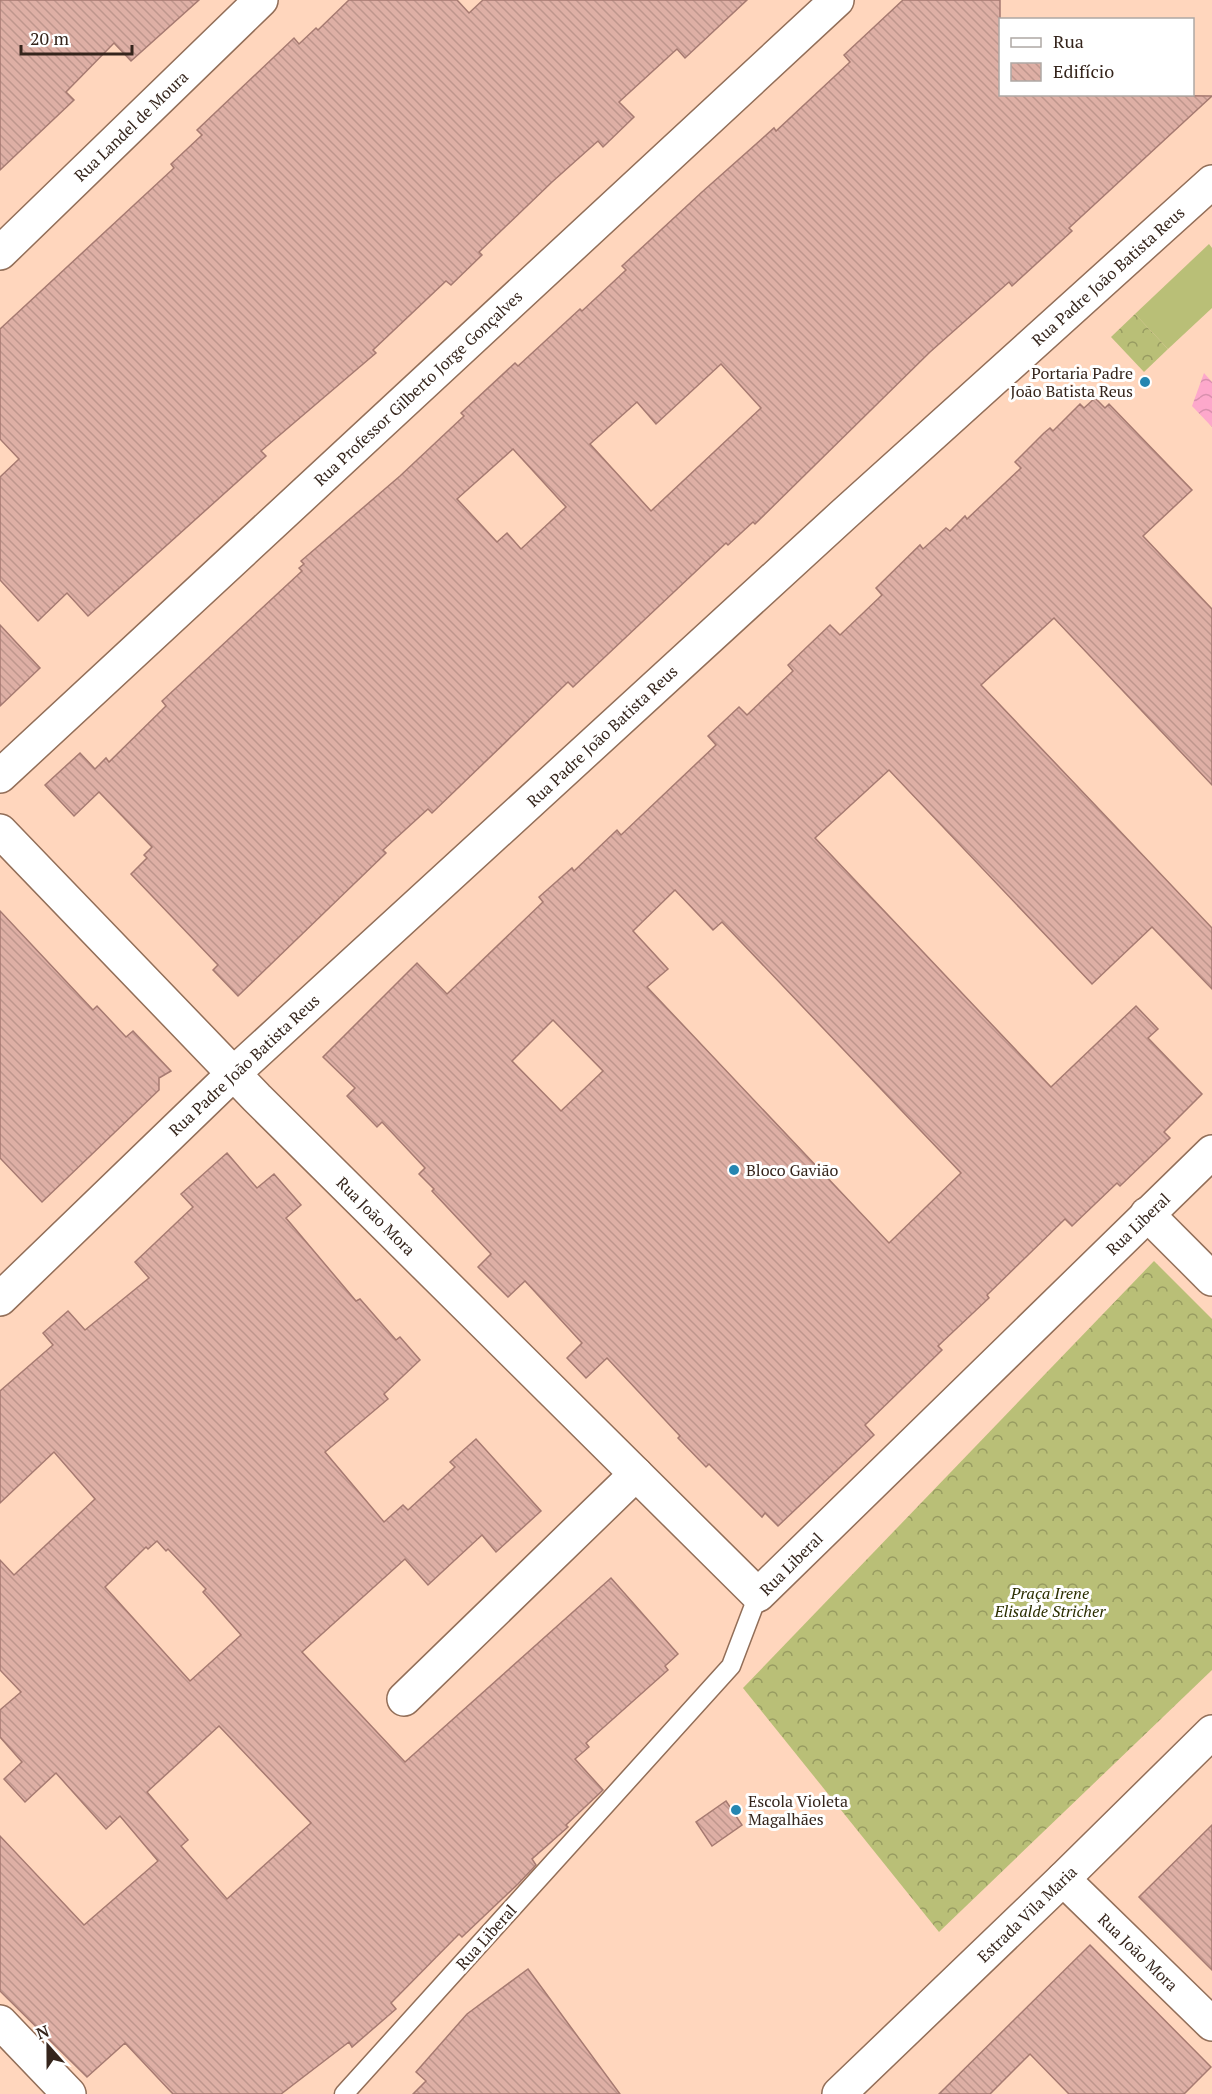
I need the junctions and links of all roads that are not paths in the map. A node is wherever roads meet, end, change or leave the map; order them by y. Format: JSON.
{"nodes":[{"id":1,"x":261,"y":0,"type":"edge"},
{"id":2,"x":837,"y":0,"type":"edge"},
{"id":3,"x":1212,"y":182,"type":"edge"},
{"id":4,"x":0,"y":253,"type":"edge"},
{"id":5,"x":0,"y":776,"type":"edge"},
{"id":6,"x":0,"y":831,"type":"edge"},
{"id":7,"x":233,"y":1074,"type":"junction"},
{"id":8,"x":1212,"y":1152,"type":"edge"},
{"id":9,"x":1147,"y":1215,"type":"junction"},
{"id":10,"x":1212,"y":1279,"type":"edge"},
{"id":11,"x":0,"y":1299,"type":"edge"},
{"id":12,"x":636,"y":1474,"type":"junction"},
{"id":13,"x":758,"y":1595,"type":"junction"},
{"id":14,"x":404,"y":1699,"type":"dead end"},
{"id":15,"x":1212,"y":1732,"type":"edge"},
{"id":16,"x":1063,"y":1880,"type":"junction"},
{"id":17,"x":0,"y":2022,"type":"edge"},
{"id":18,"x":1212,"y":2024,"type":"edge"},
{"id":19,"x":69,"y":2094,"type":"edge"},
{"id":20,"x":344,"y":2094,"type":"edge"},
{"id":21,"x":839,"y":2094,"type":"edge"}],
"edges":[{"from":1,"to":4,"type":"street","name":"Rua Landel de Moura"},
{"from":2,"to":5,"type":"street","name":"Rua Professor Gilberto Jorge Gonçalves"},
{"from":3,"to":7,"type":"street","name":"Rua Padre João Batista Reus"},
{"from":6,"to":7,"type":"street","name":"Rua João Mora"},
{"from":7,"to":11,"type":"street","name":"Rua Padre João Batista Reus"},
{"from":7,"to":12,"type":"street","name":"Rua João Mora"},
{"from":8,"to":9,"type":"street","name":"Rua Liberal"},
{"from":9,"to":10,"type":"street"},
{"from":9,"to":13,"type":"street","name":"Rua Liberal"},
{"from":12,"to":13,"type":"street","name":"Rua João Mora"},
{"from":12,"to":14,"type":"street"},
{"from":13,"to":20,"type":"lane","name":"Rua Liberal"},
{"from":15,"to":16,"type":"street","name":"Estrada Vila Maria"},
{"from":16,"to":18,"type":"street","name":"Rua João Mora"},
{"from":16,"to":21,"type":"street","name":"Estrada Vila Maria"},
{"from":17,"to":19,"type":"street"}]}
